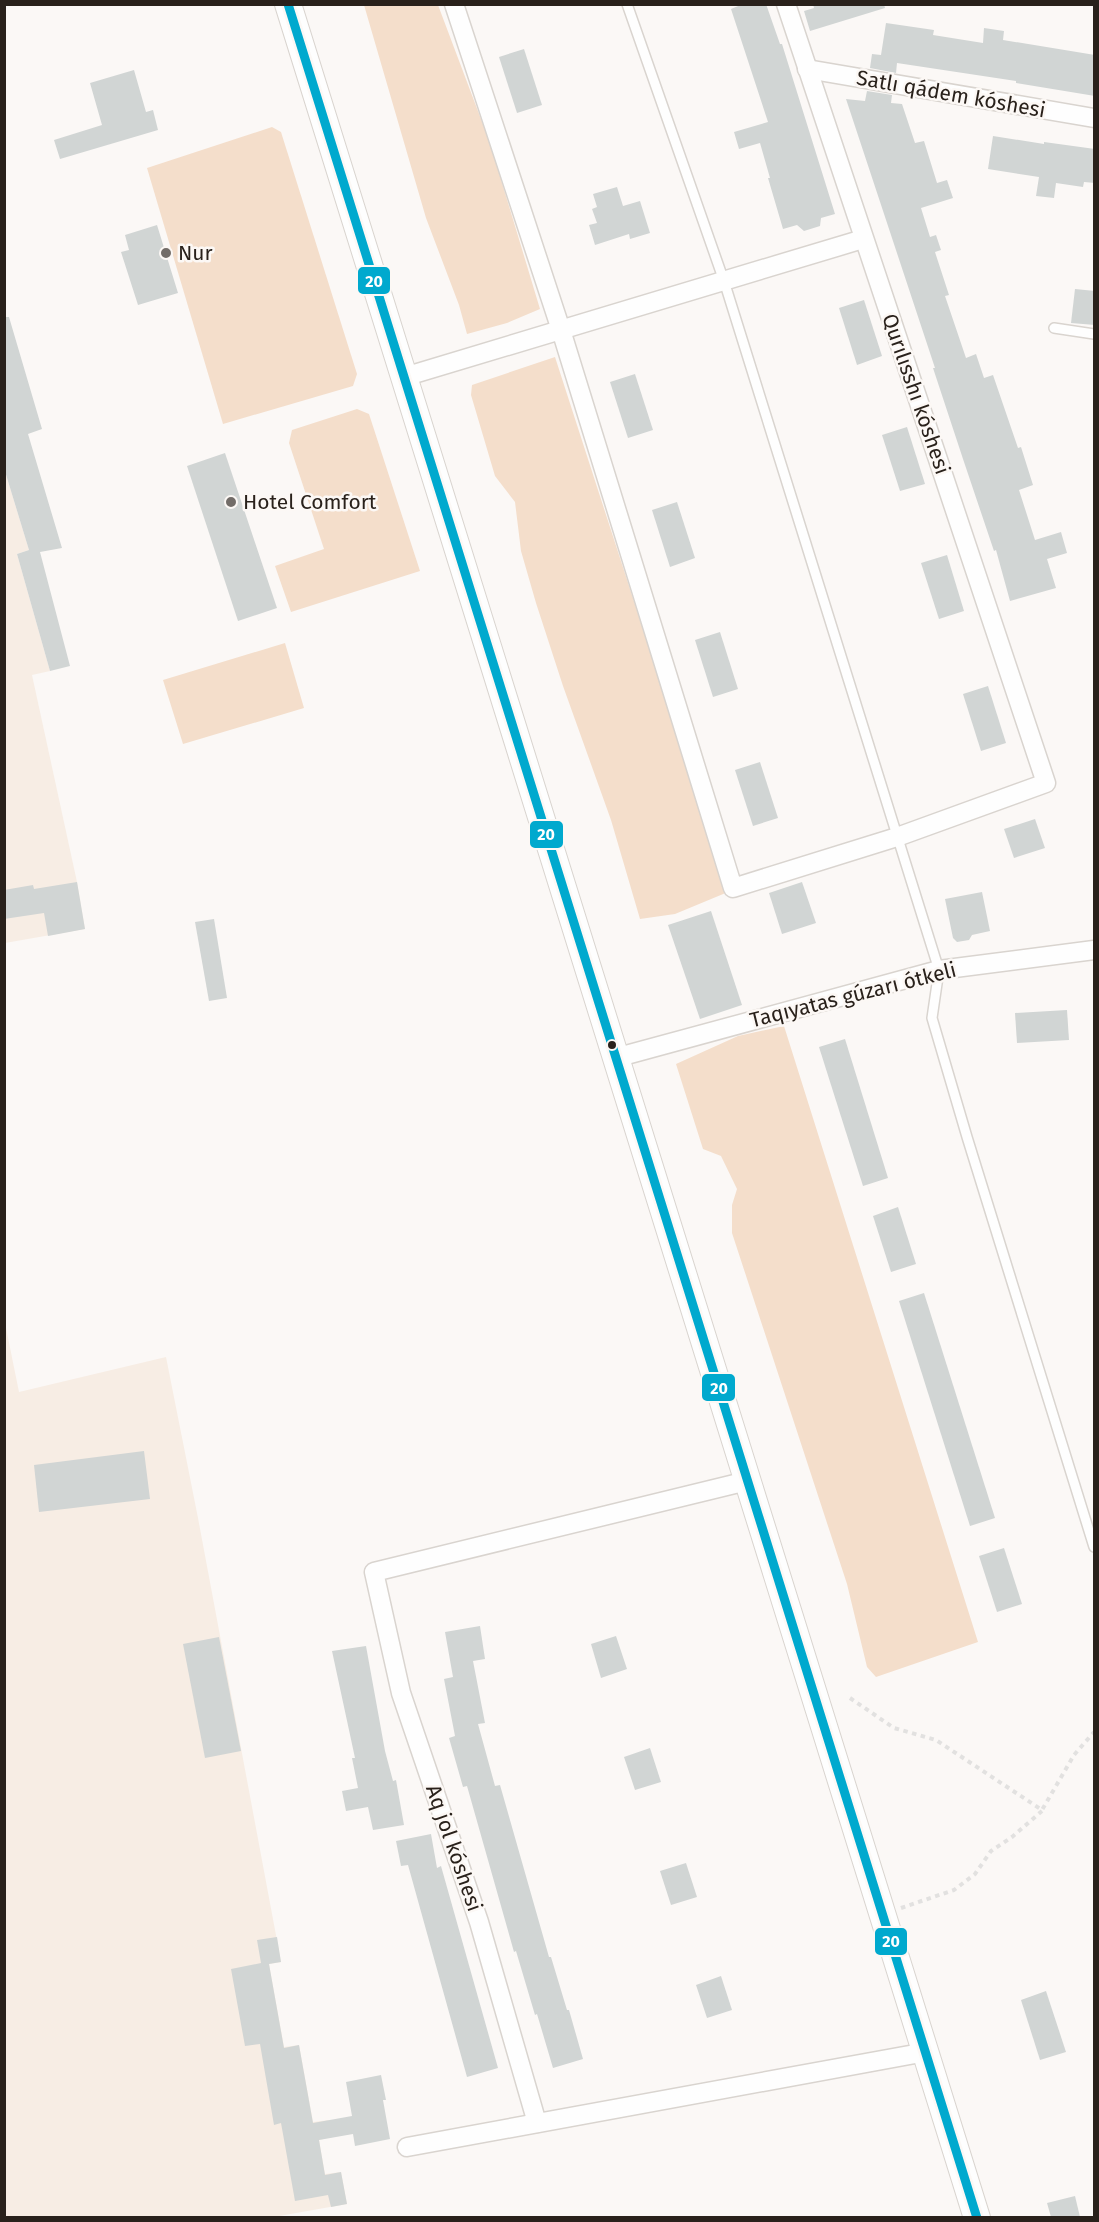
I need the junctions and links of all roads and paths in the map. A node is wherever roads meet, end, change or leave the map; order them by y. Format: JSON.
{"nodes":[{"id":1,"x":288,"y":4,"type":"edge"},
{"id":2,"x":454,"y":4,"type":"edge"},
{"id":3,"x":627,"y":4,"type":"edge"},
{"id":4,"x":786,"y":4,"type":"edge"},
{"id":5,"x":807,"y":69,"type":"junction"},
{"id":6,"x":1095,"y":118,"type":"edge"},
{"id":7,"x":863,"y":239,"type":"junction"},
{"id":8,"x":724,"y":280,"type":"junction"},
{"id":9,"x":1053,"y":327,"type":"dead end"},
{"id":10,"x":561,"y":330,"type":"junction"},
{"id":11,"x":1095,"y":334,"type":"edge"},
{"id":12,"x":404,"y":377,"type":"junction"},
{"id":13,"x":897,"y":837,"type":"junction"},
{"id":14,"x":1095,"y":950,"type":"edge"},
{"id":15,"x":939,"y":970,"type":"junction"},
{"id":16,"x":615,"y":1058,"type":"junction"},
{"id":17,"x":747,"y":1481,"type":"junction"},
{"id":18,"x":1095,"y":1547,"type":"edge"},
{"id":19,"x":850,"y":1698,"type":"dead end"},
{"id":20,"x":1095,"y":1732,"type":"edge"},
{"id":21,"x":1042,"y":1810,"type":"junction"},
{"id":22,"x":883,"y":1913,"type":"junction"},
{"id":23,"x":926,"y":2052,"type":"junction"},
{"id":24,"x":537,"y":2123,"type":"junction"},
{"id":25,"x":407,"y":2147,"type":"dead end"},
{"id":26,"x":977,"y":2217,"type":"edge"}],
"edges":[{"from":1,"to":12,"type":"street"},
{"from":2,"to":10,"type":"street"},
{"from":3,"to":8,"type":"lane"},
{"from":4,"to":5,"type":"street","name":"Qurılısshı kóshesi"},
{"from":5,"to":6,"type":"street","name":"Satlı qádem kóshesi"},
{"from":5,"to":7,"type":"street","name":"Qurılısshı kóshesi"},
{"from":7,"to":8,"type":"street"},
{"from":7,"to":13,"type":"street","name":"Qurılısshı kóshesi"},
{"from":8,"to":10,"type":"street"},
{"from":8,"to":13,"type":"lane"},
{"from":9,"to":11,"type":"lane"},
{"from":10,"to":12,"type":"street"},
{"from":10,"to":13,"type":"street"},
{"from":12,"to":16,"type":"street"},
{"from":13,"to":15,"type":"lane"},
{"from":14,"to":15,"type":"street","name":"Taqıyatas gúzarı ótkeli"},
{"from":15,"to":16,"type":"street","name":"Taqıyatas gúzarı ótkeli"},
{"from":15,"to":18,"type":"lane"},
{"from":16,"to":17,"type":"street"},
{"from":17,"to":22,"type":"street"},
{"from":17,"to":24,"type":"street","name":"Aq jol kóshesi"},
{"from":19,"to":21,"type":"path"},
{"from":20,"to":21,"type":"path"},
{"from":21,"to":22,"type":"path"},
{"from":22,"to":23,"type":"street"},
{"from":23,"to":24,"type":"street"},
{"from":23,"to":26,"type":"street"},
{"from":24,"to":25,"type":"street"}]}
